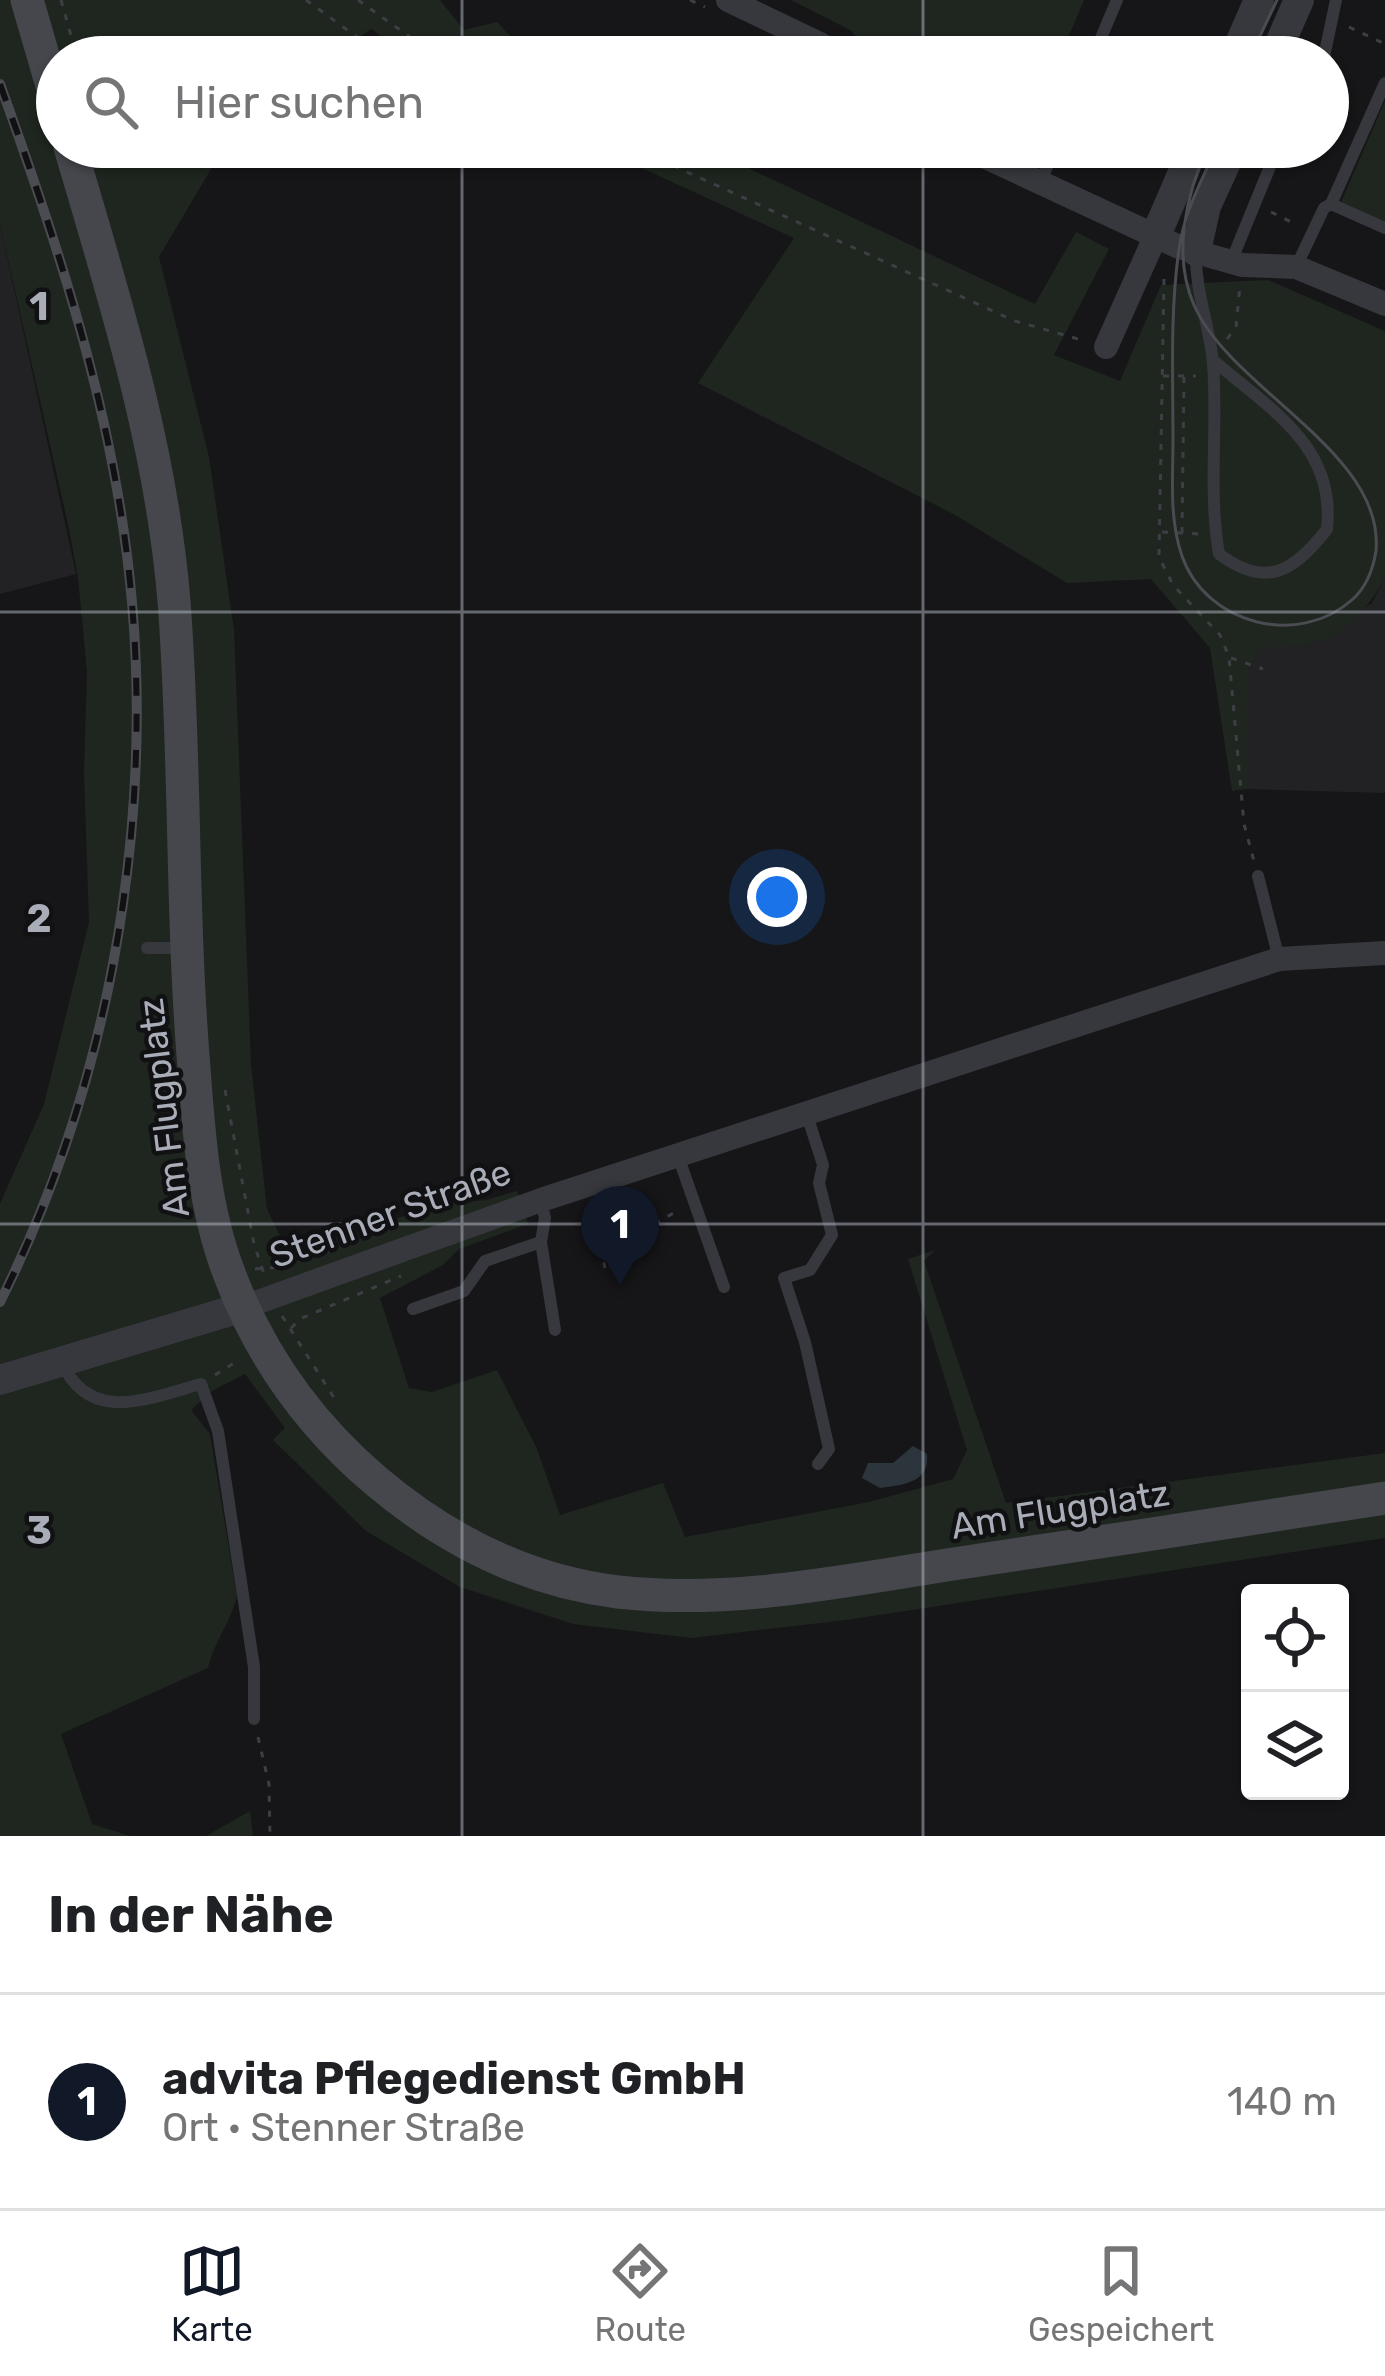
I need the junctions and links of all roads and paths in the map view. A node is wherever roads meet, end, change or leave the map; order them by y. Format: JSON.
{"nodes":[{"id":1,"x":27,"y":0,"type":"edge"},
{"id":2,"x":61,"y":0,"type":"edge"},
{"id":3,"x":306,"y":0,"type":"edge"},
{"id":4,"x":358,"y":0,"type":"edge"},
{"id":5,"x":728,"y":0,"type":"edge"},
{"id":6,"x":1117,"y":0,"type":"edge"},
{"id":7,"x":1259,"y":0,"type":"edge"},
{"id":8,"x":1299,"y":0,"type":"edge"},
{"id":9,"x":1336,"y":0,"type":"edge"},
{"id":10,"x":1332,"y":19,"type":"junction"},
{"id":11,"x":37,"y":36,"type":"edge"},
{"id":12,"x":70,"y":36,"type":"edge"},
{"id":13,"x":356,"y":36,"type":"edge"},
{"id":14,"x":409,"y":36,"type":"edge"},
{"id":15,"x":803,"y":36,"type":"edge"},
{"id":16,"x":1102,"y":36,"type":"edge"},
{"id":17,"x":1243,"y":36,"type":"edge"},
{"id":18,"x":1283,"y":36,"type":"edge"},
{"id":19,"x":1328,"y":36,"type":"edge"},
{"id":20,"x":1385,"y":44,"type":"edge"},
{"id":21,"x":1385,"y":83,"type":"edge"},
{"id":22,"x":1349,"y":164,"type":"edge"},
{"id":23,"x":76,"y":168,"type":"edge"},
{"id":24,"x":678,"y":168,"type":"edge"},
{"id":25,"x":998,"y":168,"type":"edge"},
{"id":26,"x":1047,"y":168,"type":"edge"},
{"id":27,"x":1185,"y":168,"type":"edge"},
{"id":28,"x":1223,"y":168,"type":"edge"},
{"id":29,"x":1268,"y":168,"type":"edge"},
{"id":30,"x":1347,"y":168,"type":"edge"},
{"id":31,"x":1040,"y":185,"type":"junction"},
{"id":32,"x":1252,"y":203,"type":"junction"},
{"id":33,"x":1331,"y":204,"type":"junction"},
{"id":34,"x":1385,"y":228,"type":"edge"},
{"id":35,"x":1313,"y":232,"type":"junction"},
{"id":36,"x":1156,"y":235,"type":"junction"},
{"id":37,"x":1196,"y":251,"type":"junction"},
{"id":38,"x":1236,"y":264,"type":"junction"},
{"id":39,"x":1296,"y":267,"type":"junction"},
{"id":40,"x":1140,"y":270,"type":"junction"},
{"id":41,"x":1385,"y":304,"type":"edge"},
{"id":42,"x":1236,"y":327,"type":"dead end"},
{"id":43,"x":1106,"y":347,"type":"joint"},
{"id":44,"x":1213,"y":360,"type":"junction"},
{"id":45,"x":1163,"y":376,"type":"junction"},
{"id":46,"x":1184,"y":376,"type":"junction"},
{"id":47,"x":1197,"y":376,"type":"dead end"},
{"id":48,"x":1160,"y":532,"type":"junction"},
{"id":49,"x":1182,"y":533,"type":"junction"},
{"id":50,"x":1215,"y":535,"type":"junction"},
{"id":51,"x":1229,"y":657,"type":"junction"},
{"id":52,"x":1263,"y":669,"type":"dead end"},
{"id":53,"x":1258,"y":876,"type":"joint"},
{"id":54,"x":147,"y":948,"type":"dead end"},
{"id":55,"x":186,"y":948,"type":"junction"},
{"id":56,"x":1385,"y":953,"type":"edge"},
{"id":57,"x":1280,"y":959,"type":"junction"},
{"id":58,"x":806,"y":1114,"type":"junction"},
{"id":59,"x":678,"y":1156,"type":"junction"},
{"id":60,"x":541,"y":1200,"type":"junction"},
{"id":61,"x":694,"y":1201,"type":"junction"},
{"id":62,"x":542,"y":1242,"type":"junction"},
{"id":63,"x":604,"y":1268,"type":"dead end"},
{"id":64,"x":724,"y":1287,"type":"dead end"},
{"id":65,"x":244,"y":1307,"type":"junction"},
{"id":66,"x":413,"y":1309,"type":"dead end"},
{"id":67,"x":555,"y":1330,"type":"dead end"},
{"id":68,"x":289,"y":1331,"type":"dead end"},
{"id":69,"x":60,"y":1360,"type":"junction"},
{"id":70,"x":0,"y":1381,"type":"edge"},
{"id":71,"x":338,"y":1404,"type":"dead end"},
{"id":72,"x":818,"y":1464,"type":"dead end"},
{"id":73,"x":1385,"y":1498,"type":"edge"},
{"id":74,"x":254,"y":1719,"type":"joint"},
{"id":75,"x":270,"y":1836,"type":"edge"}],
"edges":[{"from":1,"to":11,"type":"main road"},
{"from":2,"to":12,"type":"path"},
{"from":3,"to":13,"type":"path"},
{"from":4,"to":14,"type":"path"},
{"from":5,"to":15,"type":"street"},
{"from":6,"to":16,"type":"lane"},
{"from":7,"to":17,"type":"street"},
{"from":8,"to":18,"type":"street"},
{"from":9,"to":10,"type":"lane"},
{"from":10,"to":19,"type":"lane"},
{"from":10,"to":20,"type":"path"},
{"from":21,"to":22,"type":"lane"},
{"from":23,"to":55,"type":"main road","name":"Am Flugplatz"},
{"from":24,"to":43,"type":"path"},
{"from":25,"to":31,"type":"street"},
{"from":26,"to":31,"type":"lane"},
{"from":27,"to":36,"type":"street"},
{"from":28,"to":37,"type":"street"},
{"from":29,"to":32,"type":"lane"},
{"from":30,"to":33,"type":"lane"},
{"from":31,"to":36,"type":"street"},
{"from":32,"to":35,"type":"path"},
{"from":32,"to":38,"type":"lane"},
{"from":33,"to":34,"type":"lane"},
{"from":33,"to":35,"type":"lane"},
{"from":35,"to":39,"type":"lane"},
{"from":36,"to":37,"type":"street"},
{"from":36,"to":40,"type":"street"},
{"from":37,"to":38,"type":"street"},
{"from":37,"to":44,"type":"lane"},
{"from":38,"to":39,"type":"street"},
{"from":38,"to":42,"type":"path"},
{"from":39,"to":41,"type":"street"},
{"from":40,"to":43,"type":"street"},
{"from":40,"to":45,"type":"path"},
{"from":44,"to":50,"type":"lane"},
{"from":44,"to":50,"type":"lane"},
{"from":45,"to":46,"type":"path"},
{"from":45,"to":48,"type":"path"},
{"from":46,"to":47,"type":"path"},
{"from":46,"to":49,"type":"path"},
{"from":48,"to":49,"type":"path"},
{"from":48,"to":51,"type":"path"},
{"from":49,"to":50,"type":"path"},
{"from":51,"to":52,"type":"path"},
{"from":51,"to":53,"type":"path"},
{"from":53,"to":57,"type":"lane"},
{"from":54,"to":55,"type":"lane"},
{"from":55,"to":65,"type":"main road","name":"Am Flugplatz"},
{"from":56,"to":57,"type":"street","name":"Stenner Straße"},
{"from":57,"to":58,"type":"street","name":"Stenner Straße"},
{"from":58,"to":59,"type":"street","name":"Stenner Straße"},
{"from":58,"to":72,"type":"lane"},
{"from":59,"to":60,"type":"street","name":"Stenner Straße"},
{"from":59,"to":61,"type":"lane"},
{"from":60,"to":62,"type":"lane"},
{"from":60,"to":65,"type":"street","name":"Stenner Straße"},
{"from":61,"to":63,"type":"path"},
{"from":61,"to":64,"type":"lane"},
{"from":62,"to":66,"type":"lane"},
{"from":62,"to":67,"type":"lane"},
{"from":65,"to":69,"type":"street","name":"Stenner Straße"},
{"from":65,"to":73,"type":"main road","name":"Am Flugplatz"},
{"from":68,"to":71,"type":"path"},
{"from":69,"to":70,"type":"street","name":"Stenner Straße"},
{"from":69,"to":74,"type":"lane"},
{"from":74,"to":75,"type":"path"}]}
